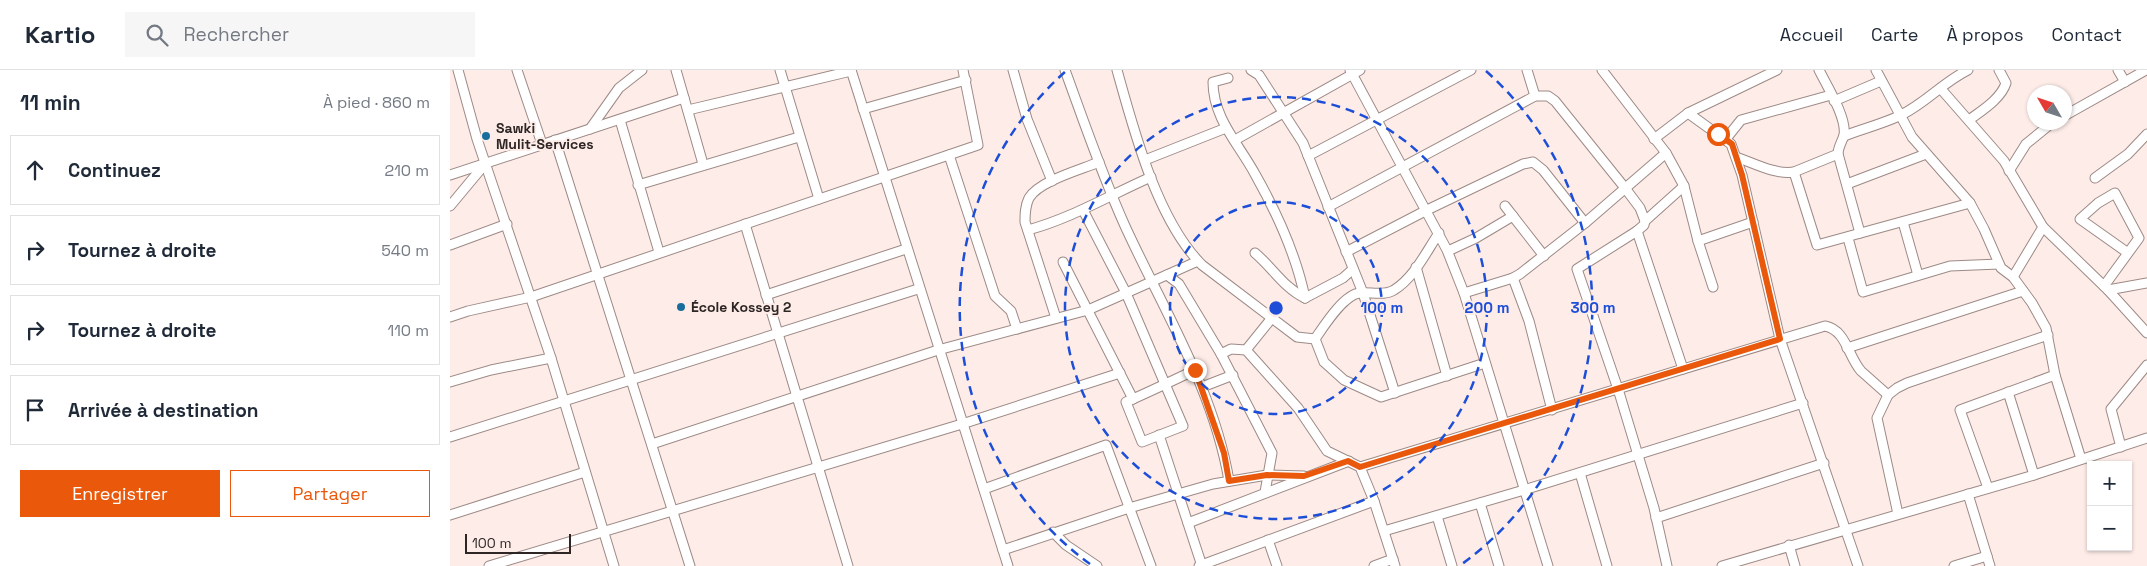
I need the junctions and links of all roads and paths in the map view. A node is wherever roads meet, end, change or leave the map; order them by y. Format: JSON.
{"nodes":[{"id":1,"x":458,"y":70,"type":"edge"},
{"id":2,"x":517,"y":70,"type":"edge"},
{"id":3,"x":642,"y":70,"type":"edge"},
{"id":4,"x":676,"y":70,"type":"edge"},
{"id":5,"x":780,"y":70,"type":"edge"},
{"id":6,"x":851,"y":70,"type":"edge"},
{"id":7,"x":963,"y":70,"type":"edge"},
{"id":8,"x":1013,"y":70,"type":"edge"},
{"id":9,"x":1065,"y":70,"type":"edge"},
{"id":10,"x":1117,"y":70,"type":"edge"},
{"id":11,"x":1471,"y":70,"type":"edge"},
{"id":12,"x":1527,"y":70,"type":"edge"},
{"id":13,"x":1602,"y":70,"type":"edge"},
{"id":14,"x":1777,"y":70,"type":"edge"},
{"id":15,"x":1819,"y":70,"type":"edge"},
{"id":16,"x":1876,"y":70,"type":"edge"},
{"id":17,"x":1968,"y":70,"type":"edge"},
{"id":18,"x":1998,"y":70,"type":"edge"},
{"id":19,"x":2118,"y":70,"type":"edge"},
{"id":20,"x":2146,"y":70,"type":"edge"},
{"id":21,"x":1354,"y":71,"type":"edge"},
{"id":22,"x":1256,"y":72,"type":"edge"},
{"id":23,"x":1760,"y":74,"type":"edge"},
{"id":24,"x":1228,"y":78,"type":"dead end"},
{"id":25,"x":966,"y":80,"type":"junction"},
{"id":26,"x":1881,"y":81,"type":"junction"},
{"id":27,"x":2125,"y":82,"type":"junction"},
{"id":28,"x":785,"y":86,"type":"junction"},
{"id":29,"x":1942,"y":89,"type":"junction"},
{"id":30,"x":1535,"y":96,"type":"junction"},
{"id":31,"x":684,"y":98,"type":"junction"},
{"id":32,"x":1833,"y":98,"type":"junction"},
{"id":33,"x":863,"y":109,"type":"junction"},
{"id":34,"x":688,"y":110,"type":"junction"},
{"id":35,"x":2072,"y":112,"type":"edge"},
{"id":36,"x":1283,"y":113,"type":"junction"},
{"id":37,"x":1688,"y":113,"type":"junction"},
{"id":38,"x":1900,"y":115,"type":"junction"},
{"id":39,"x":1378,"y":119,"type":"junction"},
{"id":40,"x":620,"y":120,"type":"junction"},
{"id":41,"x":1968,"y":120,"type":"junction"},
{"id":42,"x":1226,"y":128,"type":"junction"},
{"id":43,"x":590,"y":129,"type":"junction"},
{"id":44,"x":2043,"y":130,"type":"edge"},
{"id":45,"x":2147,"y":134,"type":"edge"},
{"id":46,"x":1844,"y":136,"type":"junction"},
{"id":47,"x":799,"y":137,"type":"junction"},
{"id":48,"x":1654,"y":139,"type":"junction"},
{"id":49,"x":555,"y":140,"type":"junction"},
{"id":50,"x":1235,"y":140,"type":"junction"},
{"id":51,"x":1726,"y":140,"type":"junction"},
{"id":52,"x":542,"y":144,"type":"junction"},
{"id":53,"x":1666,"y":153,"type":"junction"},
{"id":54,"x":1838,"y":154,"type":"junction"},
{"id":55,"x":1926,"y":154,"type":"junction"},
{"id":56,"x":949,"y":155,"type":"junction"},
{"id":57,"x":1308,"y":156,"type":"junction"},
{"id":58,"x":1736,"y":157,"type":"junction"},
{"id":59,"x":1145,"y":160,"type":"junction"},
{"id":60,"x":1099,"y":162,"type":"junction"},
{"id":61,"x":486,"y":163,"type":"junction"},
{"id":62,"x":704,"y":164,"type":"junction"},
{"id":63,"x":1403,"y":168,"type":"junction"},
{"id":64,"x":2009,"y":171,"type":"junction"},
{"id":65,"x":1794,"y":172,"type":"junction"},
{"id":66,"x":450,"y":174,"type":"edge"},
{"id":67,"x":883,"y":177,"type":"junction"},
{"id":68,"x":1151,"y":177,"type":"junction"},
{"id":69,"x":2095,"y":178,"type":"dead end"},
{"id":70,"x":1052,"y":182,"type":"junction"},
{"id":71,"x":1846,"y":184,"type":"junction"},
{"id":72,"x":638,"y":185,"type":"junction"},
{"id":73,"x":1684,"y":186,"type":"junction"},
{"id":74,"x":1625,"y":188,"type":"junction"},
{"id":75,"x":1112,"y":195,"type":"junction"},
{"id":76,"x":819,"y":199,"type":"junction"},
{"id":77,"x":1970,"y":203,"type":"junction"},
{"id":78,"x":450,"y":206,"type":"edge"},
{"id":79,"x":1505,"y":206,"type":"dead end"},
{"id":80,"x":1328,"y":207,"type":"junction"},
{"id":81,"x":1083,"y":210,"type":"junction"},
{"id":82,"x":1427,"y":210,"type":"junction"},
{"id":83,"x":1513,"y":216,"type":"junction"},
{"id":84,"x":1645,"y":221,"type":"junction"},
{"id":85,"x":1753,"y":222,"type":"junction"},
{"id":86,"x":1903,"y":222,"type":"junction"},
{"id":87,"x":1585,"y":223,"type":"junction"},
{"id":88,"x":507,"y":224,"type":"junction"},
{"id":89,"x":745,"y":224,"type":"junction"},
{"id":90,"x":2043,"y":227,"type":"junction"},
{"id":91,"x":1028,"y":230,"type":"junction"},
{"id":92,"x":1637,"y":230,"type":"junction"},
{"id":93,"x":1439,"y":233,"type":"junction"},
{"id":94,"x":1860,"y":233,"type":"junction"},
{"id":95,"x":1848,"y":238,"type":"junction"},
{"id":96,"x":1698,"y":241,"type":"junction"},
{"id":97,"x":450,"y":245,"type":"edge"},
{"id":98,"x":906,"y":249,"type":"junction"},
{"id":99,"x":1448,"y":251,"type":"junction"},
{"id":100,"x":659,"y":252,"type":"junction"},
{"id":101,"x":1255,"y":252,"type":"dead end"},
{"id":102,"x":1346,"y":252,"type":"junction"},
{"id":103,"x":2128,"y":253,"type":"junction"},
{"id":104,"x":1544,"y":256,"type":"junction"},
{"id":105,"x":1198,"y":261,"type":"junction"},
{"id":106,"x":1063,"y":262,"type":"dead end"},
{"id":107,"x":1999,"y":264,"type":"junction"},
{"id":108,"x":1416,"y":267,"type":"junction"},
{"id":109,"x":1353,"y":269,"type":"junction"},
{"id":110,"x":598,"y":274,"type":"junction"},
{"id":111,"x":1167,"y":275,"type":"junction"},
{"id":112,"x":1918,"y":275,"type":"junction"},
{"id":113,"x":1513,"y":278,"type":"junction"},
{"id":114,"x":2013,"y":278,"type":"junction"},
{"id":115,"x":1152,"y":282,"type":"junction"},
{"id":116,"x":2147,"y":283,"type":"edge"},
{"id":117,"x":1713,"y":287,"type":"dead end"},
{"id":118,"x":918,"y":288,"type":"junction"},
{"id":119,"x":2106,"y":288,"type":"junction"},
{"id":120,"x":2024,"y":291,"type":"junction"},
{"id":121,"x":1464,"y":292,"type":"junction"},
{"id":122,"x":1126,"y":293,"type":"junction"},
{"id":123,"x":1363,"y":293,"type":"junction"},
{"id":124,"x":766,"y":295,"type":"junction"},
{"id":125,"x":531,"y":297,"type":"junction"},
{"id":126,"x":1305,"y":298,"type":"junction"},
{"id":127,"x":1088,"y":310,"type":"junction"},
{"id":128,"x":450,"y":317,"type":"edge"},
{"id":129,"x":1056,"y":318,"type":"junction"},
{"id":130,"x":1271,"y":319,"type":"junction"},
{"id":131,"x":1017,"y":329,"type":"junction"},
{"id":132,"x":778,"y":333,"type":"junction"},
{"id":133,"x":2147,"y":333,"type":"edge"},
{"id":134,"x":2048,"y":335,"type":"junction"},
{"id":135,"x":1315,"y":339,"type":"junction"},
{"id":136,"x":1780,"y":339,"type":"junction"},
{"id":137,"x":1847,"y":348,"type":"junction"},
{"id":138,"x":938,"y":350,"type":"junction"},
{"id":139,"x":1246,"y":350,"type":"junction"},
{"id":140,"x":1221,"y":354,"type":"junction"},
{"id":141,"x":551,"y":358,"type":"junction"},
{"id":142,"x":1485,"y":363,"type":"junction"},
{"id":143,"x":2147,"y":365,"type":"edge"},
{"id":144,"x":1683,"y":369,"type":"junction"},
{"id":145,"x":1195,"y":370,"type":"junction"},
{"id":146,"x":1120,"y":373,"type":"junction"},
{"id":147,"x":1233,"y":375,"type":"junction"},
{"id":148,"x":1447,"y":376,"type":"junction"},
{"id":149,"x":2054,"y":376,"type":"junction"},
{"id":150,"x":631,"y":380,"type":"junction"},
{"id":151,"x":450,"y":382,"type":"edge"},
{"id":152,"x":1165,"y":384,"type":"junction"},
{"id":153,"x":1202,"y":387,"type":"junction"},
{"id":154,"x":1618,"y":389,"type":"junction"},
{"id":155,"x":2008,"y":392,"type":"junction"},
{"id":156,"x":1395,"y":393,"type":"junction"},
{"id":157,"x":1888,"y":395,"type":"junction"},
{"id":158,"x":797,"y":398,"type":"junction"},
{"id":159,"x":1133,"y":399,"type":"junction"},
{"id":160,"x":563,"y":401,"type":"junction"},
{"id":161,"x":1803,"y":403,"type":"junction"},
{"id":162,"x":1552,"y":410,"type":"junction"},
{"id":163,"x":962,"y":424,"type":"junction"},
{"id":164,"x":1504,"y":424,"type":"junction"},
{"id":165,"x":1159,"y":435,"type":"junction"},
{"id":166,"x":450,"y":437,"type":"edge"},
{"id":167,"x":2147,"y":438,"type":"edge"},
{"id":168,"x":652,"y":444,"type":"junction"},
{"id":169,"x":2121,"y":447,"type":"junction"},
{"id":170,"x":1637,"y":455,"type":"junction"},
{"id":171,"x":2081,"y":459,"type":"junction"},
{"id":172,"x":1348,"y":461,"type":"junction"},
{"id":173,"x":1824,"y":463,"type":"junction"},
{"id":174,"x":818,"y":467,"type":"junction"},
{"id":175,"x":1360,"y":467,"type":"junction"},
{"id":176,"x":585,"y":472,"type":"junction"},
{"id":177,"x":1580,"y":473,"type":"junction"},
{"id":178,"x":1267,"y":475,"type":"junction"},
{"id":179,"x":2034,"y":475,"type":"junction"},
{"id":180,"x":1304,"y":476,"type":"junction"},
{"id":181,"x":1229,"y":481,"type":"junction"},
{"id":182,"x":984,"y":488,"type":"junction"},
{"id":183,"x":1988,"y":488,"type":"junction"},
{"id":184,"x":1524,"y":490,"type":"junction"},
{"id":185,"x":1265,"y":492,"type":"junction"},
{"id":186,"x":1179,"y":494,"type":"junction"},
{"id":187,"x":1968,"y":494,"type":"junction"},
{"id":188,"x":1374,"y":501,"type":"junction"},
{"id":189,"x":1480,"y":503,"type":"junction"},
{"id":190,"x":1129,"y":508,"type":"junction"},
{"id":191,"x":673,"y":510,"type":"junction"},
{"id":192,"x":1898,"y":514,"type":"junction"},
{"id":193,"x":450,"y":515,"type":"edge"},
{"id":194,"x":1437,"y":516,"type":"junction"},
{"id":195,"x":1656,"y":518,"type":"junction"},
{"id":196,"x":1188,"y":523,"type":"junction"},
{"id":197,"x":603,"y":531,"type":"junction"},
{"id":198,"x":1384,"y":531,"type":"junction"},
{"id":199,"x":1847,"y":531,"type":"junction"},
{"id":200,"x":1053,"y":532,"type":"junction"},
{"id":201,"x":1268,"y":540,"type":"junction"},
{"id":202,"x":1789,"y":545,"type":"junction"},
{"id":203,"x":1003,"y":550,"type":"junction"},
{"id":204,"x":1987,"y":556,"type":"junction"},
{"id":205,"x":1394,"y":562,"type":"edge"},
{"id":206,"x":1733,"y":564,"type":"edge"},
{"id":207,"x":489,"y":566,"type":"edge"},
{"id":208,"x":614,"y":566,"type":"edge"},
{"id":209,"x":690,"y":566,"type":"edge"},
{"id":210,"x":848,"y":566,"type":"edge"},
{"id":211,"x":1008,"y":566,"type":"edge"},
{"id":212,"x":1097,"y":566,"type":"edge"},
{"id":213,"x":1151,"y":566,"type":"edge"},
{"id":214,"x":1201,"y":566,"type":"edge"},
{"id":215,"x":1276,"y":566,"type":"edge"},
{"id":216,"x":1374,"y":566,"type":"edge"},
{"id":217,"x":1452,"y":566,"type":"edge"},
{"id":218,"x":1500,"y":566,"type":"edge"},
{"id":219,"x":1548,"y":566,"type":"edge"},
{"id":220,"x":1606,"y":566,"type":"edge"},
{"id":221,"x":1667,"y":566,"type":"edge"},
{"id":222,"x":1722,"y":566,"type":"edge"},
{"id":223,"x":1795,"y":566,"type":"edge"},
{"id":224,"x":1858,"y":566,"type":"edge"},
{"id":225,"x":1954,"y":566,"type":"edge"},
{"id":226,"x":1990,"y":566,"type":"edge"}],
"edges":[{"from":1,"to":61,"type":"street"},
{"from":2,"to":52,"type":"street"},
{"from":3,"to":43,"type":"street"},
{"from":4,"to":31,"type":"street"},
{"from":5,"to":28,"type":"street"},
{"from":6,"to":28,"type":"street"},
{"from":6,"to":33,"type":"street"},
{"from":7,"to":25,"type":"street"},
{"from":8,"to":70,"type":"street"},
{"from":9,"to":60,"type":"street"},
{"from":10,"to":59,"type":"street"},
{"from":11,"to":39,"type":"street"},
{"from":12,"to":30,"type":"street"},
{"from":13,"to":48,"type":"street"},
{"from":14,"to":23,"type":"street"},
{"from":15,"to":32,"type":"street"},
{"from":16,"to":26,"type":"street"},
{"from":17,"to":29,"type":"street"},
{"from":18,"to":41,"type":"street"},
{"from":19,"to":27,"type":"street"},
{"from":20,"to":27,"type":"street"},
{"from":21,"to":36,"type":"street"},
{"from":21,"to":39,"type":"street"},
{"from":22,"to":36,"type":"street"},
{"from":23,"to":37,"type":"street"},
{"from":24,"to":42,"type":"street"},
{"from":25,"to":33,"type":"street"},
{"from":25,"to":56,"type":"street"},
{"from":26,"to":32,"type":"street"},
{"from":26,"to":38,"type":"street"},
{"from":27,"to":35,"type":"street"},
{"from":28,"to":34,"type":"street"},
{"from":28,"to":47,"type":"street"},
{"from":29,"to":38,"type":"street"},
{"from":29,"to":41,"type":"street"},
{"from":30,"to":63,"type":"street"},
{"from":30,"to":74,"type":"street"},
{"from":31,"to":34,"type":"street"},
{"from":31,"to":40,"type":"street"},
{"from":32,"to":46,"type":"street"},
{"from":32,"to":51,"type":"street"},
{"from":33,"to":67,"type":"street"},
{"from":34,"to":62,"type":"street"},
{"from":36,"to":50,"type":"street"},
{"from":36,"to":57,"type":"street"},
{"from":37,"to":48,"type":"street"},
{"from":37,"to":51,"type":"street"},
{"from":38,"to":46,"type":"street"},
{"from":38,"to":55,"type":"street"},
{"from":39,"to":57,"type":"street"},
{"from":39,"to":63,"type":"street"},
{"from":40,"to":43,"type":"street"},
{"from":40,"to":72,"type":"street"},
{"from":41,"to":64,"type":"street"},
{"from":42,"to":50,"type":"street"},
{"from":42,"to":59,"type":"street"},
{"from":43,"to":49,"type":"street"},
{"from":44,"to":64,"type":"street"},
{"from":45,"to":69,"type":"street"},
{"from":46,"to":54,"type":"street"},
{"from":47,"to":62,"type":"street"},
{"from":47,"to":76,"type":"street"},
{"from":48,"to":53,"type":"street"},
{"from":49,"to":52,"type":"street"},
{"from":49,"to":110,"type":"street"},
{"from":50,"to":126,"type":"street"},
{"from":51,"to":58,"type":"street"},
{"from":52,"to":61,"type":"street"},
{"from":53,"to":73,"type":"street"},
{"from":53,"to":74,"type":"street"},
{"from":54,"to":65,"type":"street"},
{"from":54,"to":71,"type":"street"},
{"from":55,"to":71,"type":"street"},
{"from":55,"to":77,"type":"street"},
{"from":56,"to":67,"type":"street"},
{"from":56,"to":131,"type":"street"},
{"from":57,"to":80,"type":"street"},
{"from":58,"to":65,"type":"street"},
{"from":58,"to":85,"type":"street"},
{"from":59,"to":68,"type":"street"},
{"from":60,"to":70,"type":"street"},
{"from":60,"to":75,"type":"street"},
{"from":61,"to":66,"type":"street"},
{"from":61,"to":78,"type":"street"},
{"from":61,"to":88,"type":"street"},
{"from":62,"to":72,"type":"street"},
{"from":63,"to":80,"type":"street"},
{"from":63,"to":82,"type":"street"},
{"from":64,"to":90,"type":"street"},
{"from":65,"to":95,"type":"street"},
{"from":67,"to":76,"type":"street"},
{"from":67,"to":98,"type":"street"},
{"from":68,"to":75,"type":"street"},
{"from":68,"to":105,"type":"street"},
{"from":70,"to":91,"type":"street"},
{"from":71,"to":94,"type":"street"},
{"from":72,"to":100,"type":"street"},
{"from":73,"to":84,"type":"street"},
{"from":73,"to":96,"type":"street"},
{"from":74,"to":84,"type":"street"},
{"from":74,"to":87,"type":"street"},
{"from":75,"to":81,"type":"street"},
{"from":75,"to":115,"type":"street"},
{"from":76,"to":89,"type":"street"},
{"from":77,"to":86,"type":"street"},
{"from":77,"to":107,"type":"street"},
{"from":79,"to":83,"type":"street"},
{"from":80,"to":102,"type":"street"},
{"from":81,"to":91,"type":"street"},
{"from":81,"to":122,"type":"street"},
{"from":82,"to":87,"type":"street"},
{"from":82,"to":93,"type":"street"},
{"from":82,"to":102,"type":"street"},
{"from":83,"to":99,"type":"street"},
{"from":83,"to":104,"type":"street"},
{"from":84,"to":92,"type":"street"},
{"from":85,"to":96,"type":"street"},
{"from":85,"to":136,"type":"street"},
{"from":86,"to":94,"type":"street"},
{"from":86,"to":112,"type":"street"},
{"from":87,"to":104,"type":"street"},
{"from":88,"to":97,"type":"street"},
{"from":88,"to":125,"type":"street"},
{"from":89,"to":100,"type":"street"},
{"from":89,"to":124,"type":"street"},
{"from":90,"to":114,"type":"street"},
{"from":90,"to":119,"type":"street"},
{"from":91,"to":129,"type":"street"},
{"from":92,"to":144,"type":"street"},
{"from":92,"to":154,"type":"street"},
{"from":93,"to":99,"type":"street"},
{"from":93,"to":108,"type":"street"},
{"from":94,"to":95,"type":"street"},
{"from":95,"to":112,"type":"street"},
{"from":96,"to":117,"type":"street"},
{"from":98,"to":118,"type":"street"},
{"from":98,"to":124,"type":"street"},
{"from":99,"to":121,"type":"street"},
{"from":100,"to":110,"type":"street"},
{"from":101,"to":126,"type":"street"},
{"from":102,"to":109,"type":"street"},
{"from":103,"to":103,"type":"street"},
{"from":103,"to":119,"type":"street"},
{"from":104,"to":113,"type":"street"},
{"from":105,"to":111,"type":"street"},
{"from":105,"to":130,"type":"street"},
{"from":106,"to":127,"type":"street"},
{"from":107,"to":112,"type":"street"},
{"from":107,"to":114,"type":"street"},
{"from":108,"to":123,"type":"street"},
{"from":108,"to":148,"type":"street"},
{"from":109,"to":123,"type":"street"},
{"from":109,"to":126,"type":"street"},
{"from":110,"to":125,"type":"street"},
{"from":110,"to":150,"type":"street"},
{"from":111,"to":115,"type":"street"},
{"from":111,"to":140,"type":"street"},
{"from":113,"to":121,"type":"street"},
{"from":113,"to":162,"type":"street"},
{"from":114,"to":120,"type":"street"},
{"from":115,"to":122,"type":"street"},
{"from":115,"to":145,"type":"street"},
{"from":116,"to":119,"type":"street"},
{"from":118,"to":132,"type":"street"},
{"from":118,"to":138,"type":"street"},
{"from":119,"to":133,"type":"street"},
{"from":120,"to":134,"type":"street"},
{"from":120,"to":137,"type":"street"},
{"from":121,"to":142,"type":"street"},
{"from":122,"to":127,"type":"street"},
{"from":122,"to":152,"type":"street"},
{"from":123,"to":135,"type":"street"},
{"from":123,"to":156,"type":"street"},
{"from":124,"to":132,"type":"street"},
{"from":125,"to":128,"type":"street"},
{"from":125,"to":141,"type":"street"},
{"from":127,"to":129,"type":"street"},
{"from":127,"to":146,"type":"street"},
{"from":129,"to":131,"type":"street"},
{"from":130,"to":135,"type":"street"},
{"from":130,"to":139,"type":"street"},
{"from":131,"to":138,"type":"street"},
{"from":132,"to":150,"type":"street"},
{"from":132,"to":158,"type":"street"},
{"from":134,"to":149,"type":"street"},
{"from":134,"to":157,"type":"street"},
{"from":135,"to":156,"type":"street"},
{"from":136,"to":137,"type":"street"},
{"from":136,"to":144,"type":"street"},
{"from":136,"to":161,"type":"street"},
{"from":137,"to":157,"type":"street"},
{"from":138,"to":158,"type":"street"},
{"from":138,"to":163,"type":"street"},
{"from":139,"to":140,"type":"street"},
{"from":139,"to":172,"type":"street"},
{"from":140,"to":147,"type":"street"},
{"from":141,"to":151,"type":"street"},
{"from":141,"to":160,"type":"street"},
{"from":142,"to":148,"type":"street"},
{"from":142,"to":164,"type":"street"},
{"from":143,"to":169,"type":"street"},
{"from":144,"to":154,"type":"street"},
{"from":145,"to":152,"type":"street"},
{"from":145,"to":153,"type":"street"},
{"from":146,"to":159,"type":"street"},
{"from":146,"to":163,"type":"street"},
{"from":147,"to":153,"type":"street"},
{"from":147,"to":178,"type":"street"},
{"from":148,"to":156,"type":"street"},
{"from":149,"to":155,"type":"street"},
{"from":149,"to":171,"type":"street"},
{"from":150,"to":160,"type":"street"},
{"from":150,"to":168,"type":"street"},
{"from":152,"to":159,"type":"street"},
{"from":152,"to":165,"type":"street"},
{"from":153,"to":181,"type":"street"},
{"from":154,"to":162,"type":"street"},
{"from":154,"to":170,"type":"street"},
{"from":155,"to":179,"type":"street"},
{"from":155,"to":183,"type":"street"},
{"from":157,"to":192,"type":"street"},
{"from":158,"to":168,"type":"street"},
{"from":158,"to":174,"type":"street"},
{"from":159,"to":165,"type":"street"},
{"from":160,"to":166,"type":"street"},
{"from":160,"to":176,"type":"street"},
{"from":161,"to":170,"type":"street"},
{"from":161,"to":173,"type":"street"},
{"from":162,"to":164,"type":"street"},
{"from":163,"to":174,"type":"street"},
{"from":163,"to":182,"type":"street"},
{"from":164,"to":175,"type":"street"},
{"from":164,"to":184,"type":"street"},
{"from":165,"to":186,"type":"street"},
{"from":167,"to":169,"type":"street"},
{"from":168,"to":191,"type":"street"},
{"from":169,"to":171,"type":"street"},
{"from":170,"to":177,"type":"street"},
{"from":170,"to":195,"type":"street"},
{"from":171,"to":179,"type":"street"},
{"from":172,"to":175,"type":"street"},
{"from":172,"to":180,"type":"street"},
{"from":173,"to":195,"type":"street"},
{"from":173,"to":199,"type":"street"},
{"from":174,"to":191,"type":"street"},
{"from":174,"to":210,"type":"street"},
{"from":175,"to":188,"type":"street"},
{"from":176,"to":193,"type":"street"},
{"from":176,"to":197,"type":"street"},
{"from":177,"to":184,"type":"street"},
{"from":177,"to":220,"type":"street"},
{"from":178,"to":180,"type":"street"},
{"from":178,"to":181,"type":"street"},
{"from":178,"to":185,"type":"street"},
{"from":179,"to":183,"type":"street"},
{"from":180,"to":185,"type":"street"},
{"from":181,"to":186,"type":"street"},
{"from":182,"to":190,"type":"street"},
{"from":182,"to":203,"type":"street"},
{"from":183,"to":187,"type":"street"},
{"from":184,"to":189,"type":"street"},
{"from":184,"to":219,"type":"street"},
{"from":185,"to":196,"type":"street"},
{"from":186,"to":190,"type":"street"},
{"from":186,"to":196,"type":"street"},
{"from":187,"to":192,"type":"street"},
{"from":187,"to":204,"type":"street"},
{"from":188,"to":198,"type":"street"},
{"from":188,"to":201,"type":"street"},
{"from":189,"to":194,"type":"street"},
{"from":189,"to":218,"type":"street"},
{"from":190,"to":200,"type":"street"},
{"from":190,"to":213,"type":"street"},
{"from":191,"to":197,"type":"street"},
{"from":191,"to":209,"type":"street"},
{"from":192,"to":199,"type":"street"},
{"from":194,"to":198,"type":"street"},
{"from":194,"to":217,"type":"street"},
{"from":195,"to":221,"type":"street"},
{"from":196,"to":214,"type":"street"},
{"from":197,"to":207,"type":"street"},
{"from":197,"to":208,"type":"street"},
{"from":198,"to":205,"type":"street"},
{"from":199,"to":202,"type":"street"},
{"from":199,"to":224,"type":"street"},
{"from":200,"to":203,"type":"street"},
{"from":200,"to":212,"type":"street"},
{"from":201,"to":214,"type":"street"},
{"from":201,"to":215,"type":"street"},
{"from":202,"to":206,"type":"street"},
{"from":202,"to":223,"type":"street"},
{"from":203,"to":211,"type":"street"},
{"from":204,"to":225,"type":"street"},
{"from":204,"to":226,"type":"street"},
{"from":205,"to":216,"type":"street"},
{"from":206,"to":222,"type":"street"}]}
